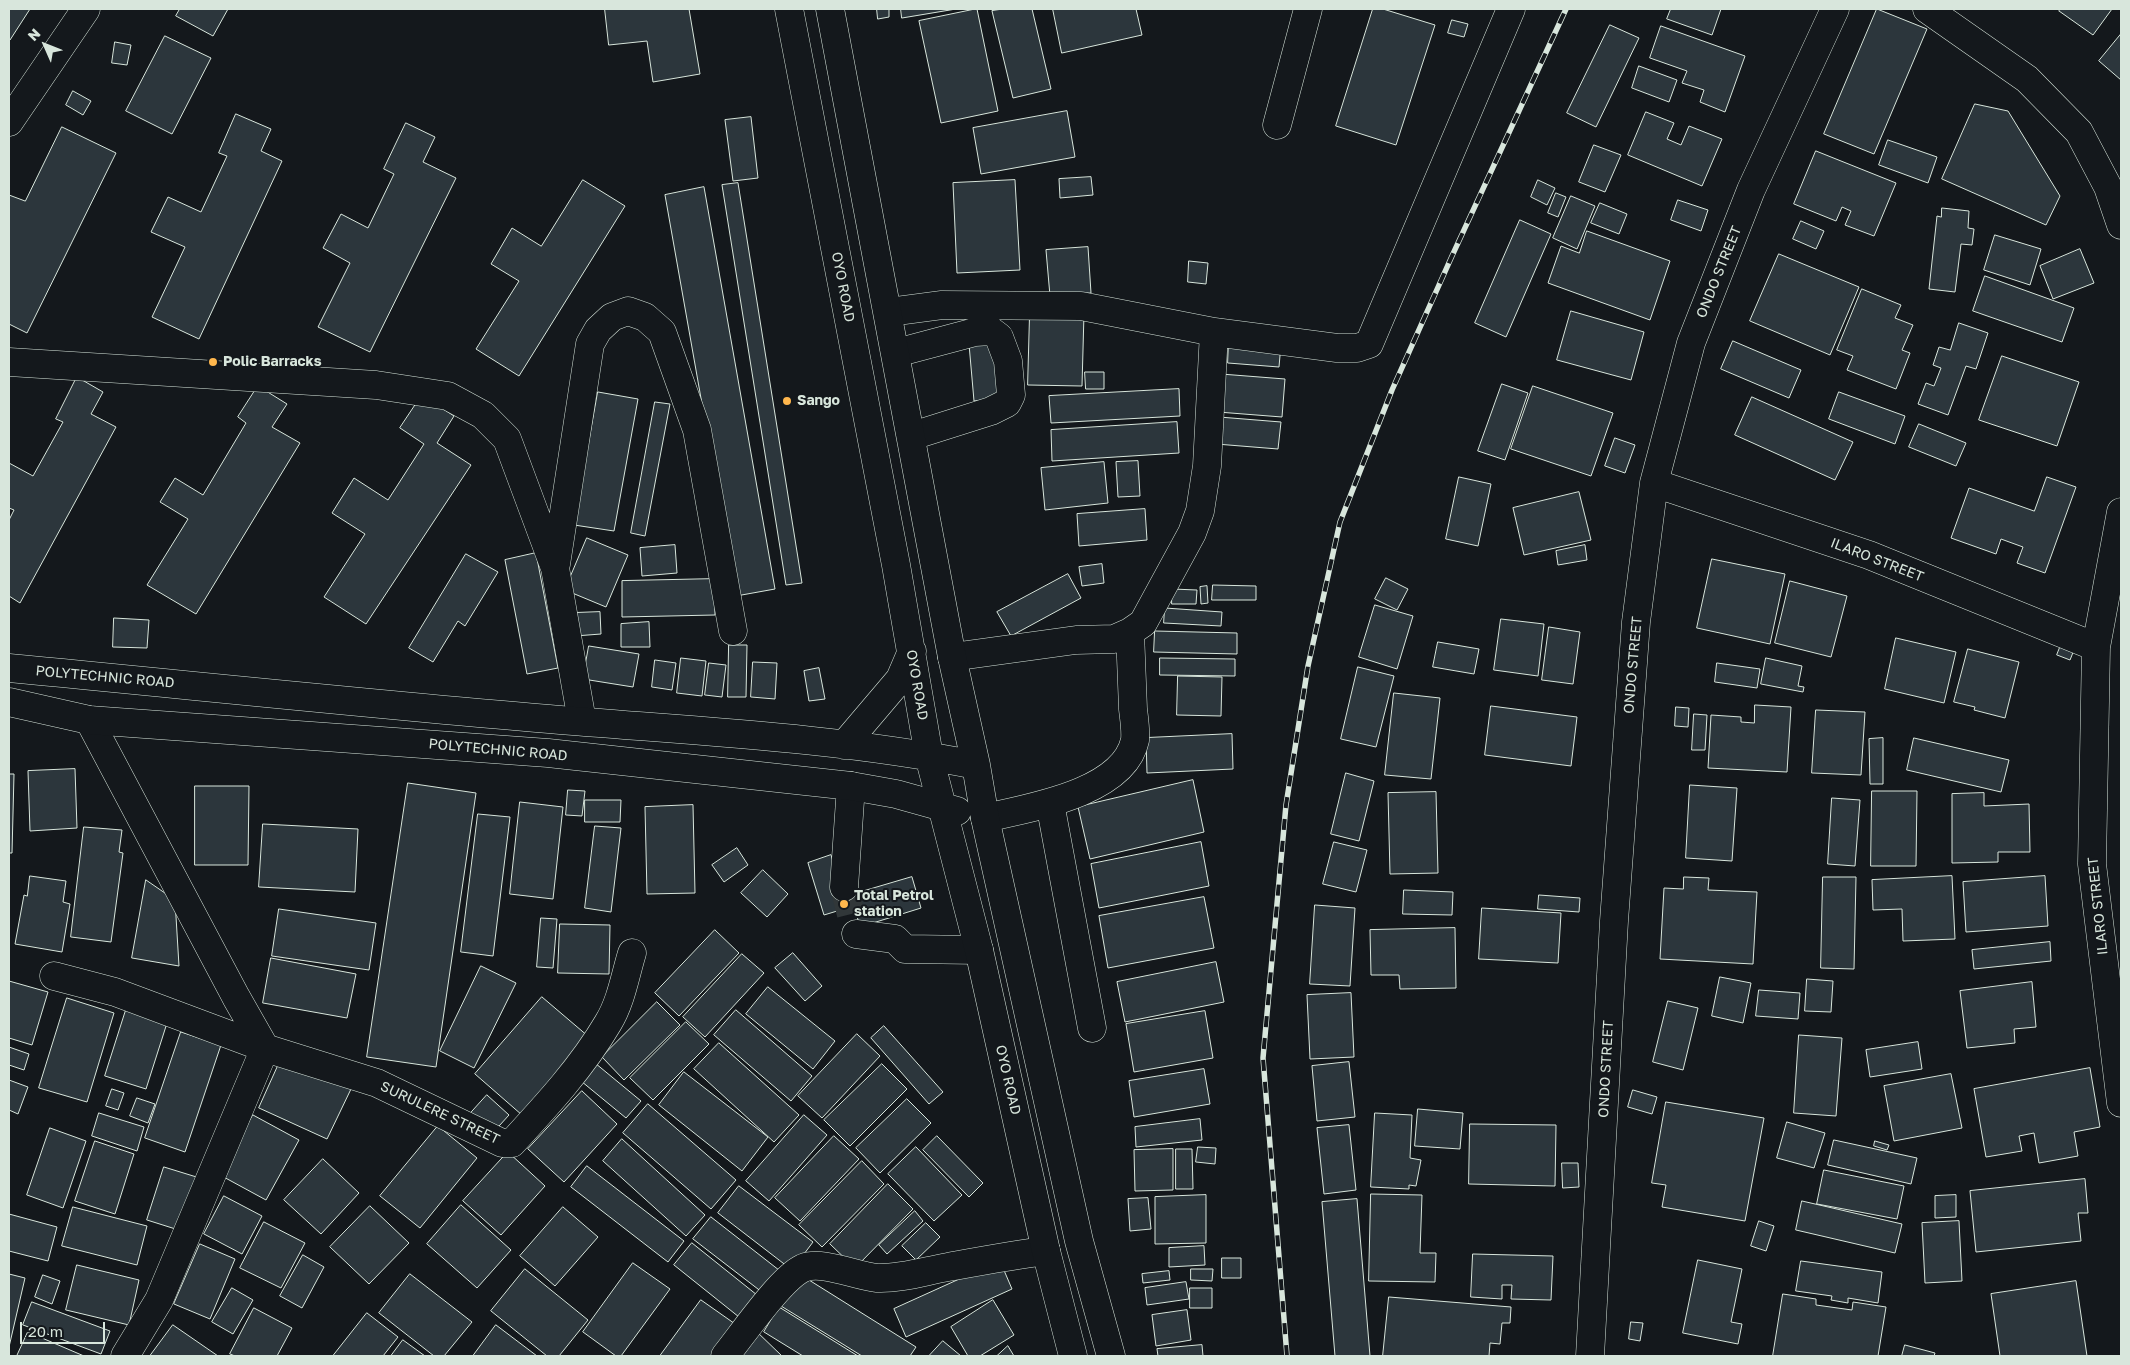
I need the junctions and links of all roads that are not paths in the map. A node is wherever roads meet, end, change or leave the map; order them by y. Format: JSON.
{"nodes":[{"id":1,"x":86,"y":9,"type":"edge"},
{"id":2,"x":789,"y":9,"type":"edge"},
{"id":3,"x":830,"y":9,"type":"edge"},
{"id":4,"x":1308,"y":9,"type":"edge"},
{"id":5,"x":1511,"y":9,"type":"edge"},
{"id":6,"x":1835,"y":9,"type":"edge"},
{"id":7,"x":1927,"y":9,"type":"edge"},
{"id":8,"x":9,"y":122,"type":"edge"},
{"id":9,"x":1277,"y":125,"type":"dead end"},
{"id":10,"x":2121,"y":225,"type":"edge"},
{"id":11,"x":889,"y":312,"type":"junction"},
{"id":12,"x":1214,"y":332,"type":"junction"},
{"id":13,"x":896,"y":353,"type":"junction"},
{"id":14,"x":9,"y":362,"type":"edge"},
{"id":15,"x":912,"y":436,"type":"junction"},
{"id":16,"x":1654,"y":483,"type":"junction"},
{"id":17,"x":2121,"y":512,"type":"edge"},
{"id":18,"x":555,"y":568,"type":"junction"},
{"id":19,"x":733,"y":631,"type":"dead end"},
{"id":20,"x":1130,"y":632,"type":"junction"},
{"id":21,"x":2096,"y":647,"type":"junction"},
{"id":22,"x":912,"y":651,"type":"junction"},
{"id":23,"x":952,"y":657,"type":"junction"},
{"id":24,"x":9,"y":668,"type":"edge"},
{"id":25,"x":9,"y":702,"type":"edge"},
{"id":26,"x":550,"y":719,"type":"junction"},
{"id":27,"x":89,"y":720,"type":"junction"},
{"id":28,"x":582,"y":721,"type":"junction"},
{"id":29,"x":844,"y":745,"type":"junction"},
{"id":30,"x":548,"y":753,"type":"junction"},
{"id":31,"x":929,"y":756,"type":"junction"},
{"id":32,"x":976,"y":765,"type":"junction"},
{"id":33,"x":851,"y":786,"type":"junction"},
{"id":34,"x":1050,"y":804,"type":"junction"},
{"id":35,"x":943,"y":808,"type":"junction"},
{"id":36,"x":985,"y":818,"type":"junction"},
{"id":37,"x":844,"y":886,"type":"tunnel mouth"},
{"id":38,"x":856,"y":934,"type":"dead end"},
{"id":39,"x":979,"y":950,"type":"junction"},
{"id":40,"x":632,"y":954,"type":"dead end"},
{"id":41,"x":54,"y":976,"type":"dead end"},
{"id":42,"x":1092,"y":1028,"type":"dead end"},
{"id":43,"x":265,"y":1048,"type":"junction"},
{"id":44,"x":2121,"y":1103,"type":"edge"},
{"id":45,"x":1046,"y":1251,"type":"junction"},
{"id":46,"x":125,"y":1356,"type":"edge"},
{"id":47,"x":725,"y":1356,"type":"edge"},
{"id":48,"x":1073,"y":1356,"type":"edge"},
{"id":49,"x":1111,"y":1356,"type":"edge"},
{"id":50,"x":1590,"y":1356,"type":"edge"}],
"edges":[{"from":1,"to":8,"type":"street"},
{"from":2,"to":22,"type":"street","name":"OYO ROAD"},
{"from":3,"to":11,"type":"street"},
{"from":4,"to":9,"type":"street"},
{"from":5,"to":12,"type":"street"},
{"from":6,"to":16,"type":"street","name":"ONDO STREET"},
{"from":7,"to":10,"type":"street"},
{"from":11,"to":12,"type":"street"},
{"from":11,"to":13,"type":"street"},
{"from":12,"to":20,"type":"street"},
{"from":13,"to":15,"type":"street"},
{"from":13,"to":15,"type":"street"},
{"from":14,"to":18,"type":"street"},
{"from":15,"to":23,"type":"street"},
{"from":16,"to":21,"type":"street","name":"ILARO STREET"},
{"from":16,"to":50,"type":"street","name":"ONDO STREET"},
{"from":17,"to":21,"type":"street","name":"ILARO STREET"},
{"from":18,"to":19,"type":"street"},
{"from":18,"to":28,"type":"street"},
{"from":20,"to":23,"type":"street"},
{"from":20,"to":34,"type":"street"},
{"from":21,"to":44,"type":"street","name":"ILARO STREET"},
{"from":22,"to":29,"type":"street"},
{"from":22,"to":31,"type":"street","name":"OYO ROAD"},
{"from":23,"to":32,"type":"street"},
{"from":24,"to":26,"type":"street","name":"POLYTECHNIC ROAD"},
{"from":25,"to":27,"type":"street","name":"POLYTECHNIC ROAD"},
{"from":26,"to":28,"type":"street","name":"POLYTECHNIC ROAD"},
{"from":26,"to":30,"type":"street"},
{"from":27,"to":30,"type":"street","name":"POLYTECHNIC ROAD"},
{"from":27,"to":43,"type":"street"},
{"from":28,"to":29,"type":"street","name":"POLYTECHNIC ROAD"},
{"from":29,"to":31,"type":"street","name":"POLYTECHNIC ROAD"},
{"from":30,"to":33,"type":"street","name":"POLYTECHNIC ROAD"},
{"from":31,"to":32,"type":"street","name":"POLYTECHNIC ROAD"},
{"from":31,"to":35,"type":"street","name":"OYO ROAD"},
{"from":32,"to":36,"type":"street"},
{"from":33,"to":35,"type":"street","name":"POLYTECHNIC ROAD"},
{"from":33,"to":37,"type":"street"},
{"from":34,"to":36,"type":"street"},
{"from":34,"to":42,"type":"street"},
{"from":35,"to":36,"type":"street","name":"POLYTECHNIC ROAD"},
{"from":35,"to":39,"type":"street","name":"OYO ROAD"},
{"from":36,"to":49,"type":"street"},
{"from":38,"to":39,"type":"street"},
{"from":39,"to":45,"type":"street","name":"OYO ROAD"},
{"from":40,"to":43,"type":"street","name":"SURULERE STREET"},
{"from":41,"to":43,"type":"street","name":"SURULERE STREET"},
{"from":43,"to":46,"type":"street"},
{"from":45,"to":47,"type":"street"},
{"from":45,"to":48,"type":"street","name":"OYO ROAD"}]}
